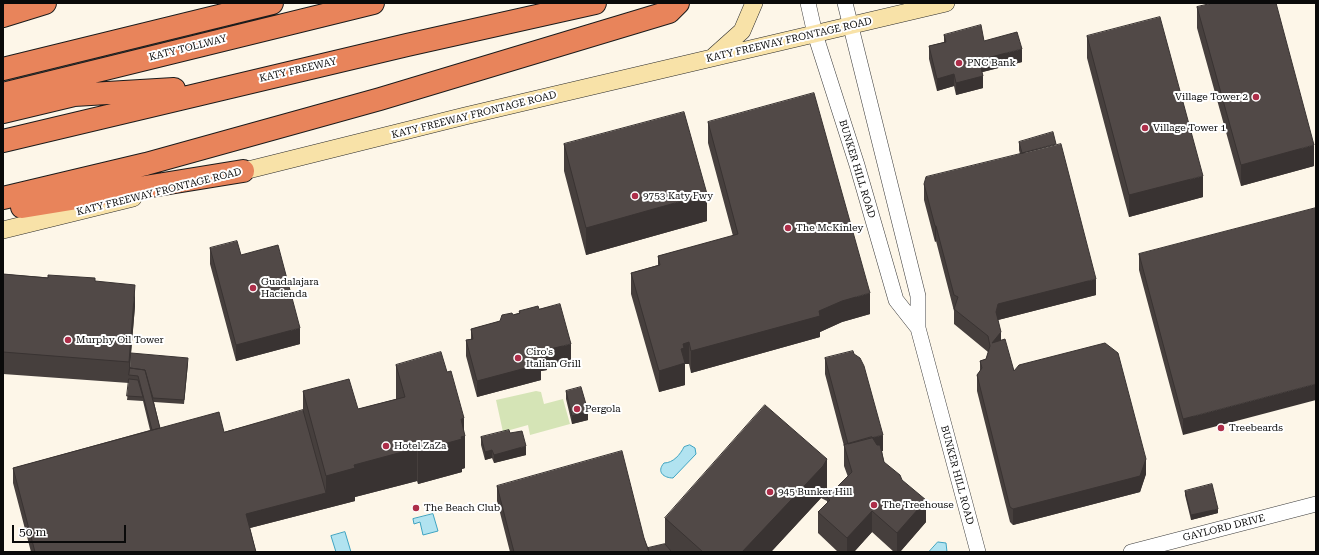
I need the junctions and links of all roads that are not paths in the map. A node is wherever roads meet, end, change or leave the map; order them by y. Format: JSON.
{"nodes":[{"id":1,"x":45,"y":3,"type":"edge"},
{"id":2,"x":272,"y":3,"type":"edge"},
{"id":3,"x":373,"y":3,"type":"edge"},
{"id":4,"x":595,"y":3,"type":"edge"},
{"id":5,"x":678,"y":3,"type":"edge"},
{"id":6,"x":754,"y":3,"type":"edge"},
{"id":7,"x":808,"y":3,"type":"edge"},
{"id":8,"x":846,"y":3,"type":"edge"},
{"id":9,"x":940,"y":4,"type":"edge"},
{"id":10,"x":3,"y":16,"type":"edge"},
{"id":11,"x":851,"y":25,"type":"junction"},
{"id":12,"x":815,"y":34,"type":"junction"},
{"id":13,"x":711,"y":58,"type":"junction"},
{"id":14,"x":3,"y":69,"type":"edge"},
{"id":15,"x":231,"y":86,"type":"junction"},
{"id":16,"x":3,"y":94,"type":"edge"},
{"id":17,"x":3,"y":112,"type":"edge"},
{"id":18,"x":3,"y":141,"type":"edge"},
{"id":19,"x":243,"y":171,"type":"junction"},
{"id":20,"x":3,"y":198,"type":"edge"},
{"id":21,"x":3,"y":210,"type":"edge"},
{"id":22,"x":3,"y":230,"type":"edge"},
{"id":23,"x":918,"y":328,"type":"junction"},
{"id":24,"x":1316,"y":504,"type":"edge"},
{"id":25,"x":978,"y":552,"type":"edge"},
{"id":26,"x":1131,"y":552,"type":"edge"}],
"edges":[{"from":1,"to":10,"type":"highway"},
{"from":2,"to":14,"type":"highway"},
{"from":3,"to":16,"type":"highway","name":"KATY TOLLWAY"},
{"from":4,"to":15,"type":"highway","name":"KATY FREEWAY"},
{"from":5,"to":20,"type":"highway"},
{"from":6,"to":13,"type":"main road"},
{"from":7,"to":12,"type":"street","name":"BUNKER HILL ROAD"},
{"from":8,"to":11,"type":"street","name":"BUNKER HILL ROAD"},
{"from":9,"to":11,"type":"main road","name":"KATY FREEWAY FRONTAGE ROAD"},
{"from":11,"to":12,"type":"main road","name":"KATY FREEWAY FRONTAGE ROAD"},
{"from":11,"to":23,"type":"street","name":"BUNKER HILL ROAD"},
{"from":12,"to":13,"type":"main road","name":"KATY FREEWAY FRONTAGE ROAD"},
{"from":12,"to":23,"type":"street","name":"BUNKER HILL ROAD"},
{"from":13,"to":19,"type":"main road","name":"KATY FREEWAY FRONTAGE ROAD"},
{"from":15,"to":17,"type":"highway"},
{"from":15,"to":18,"type":"highway","name":"KATY FREEWAY"},
{"from":19,"to":21,"type":"highway"},
{"from":19,"to":22,"type":"main road","name":"KATY FREEWAY FRONTAGE ROAD"},
{"from":23,"to":25,"type":"street","name":"BUNKER HILL ROAD"},
{"from":24,"to":26,"type":"street","name":"GAYLORD DRIVE"}]}
